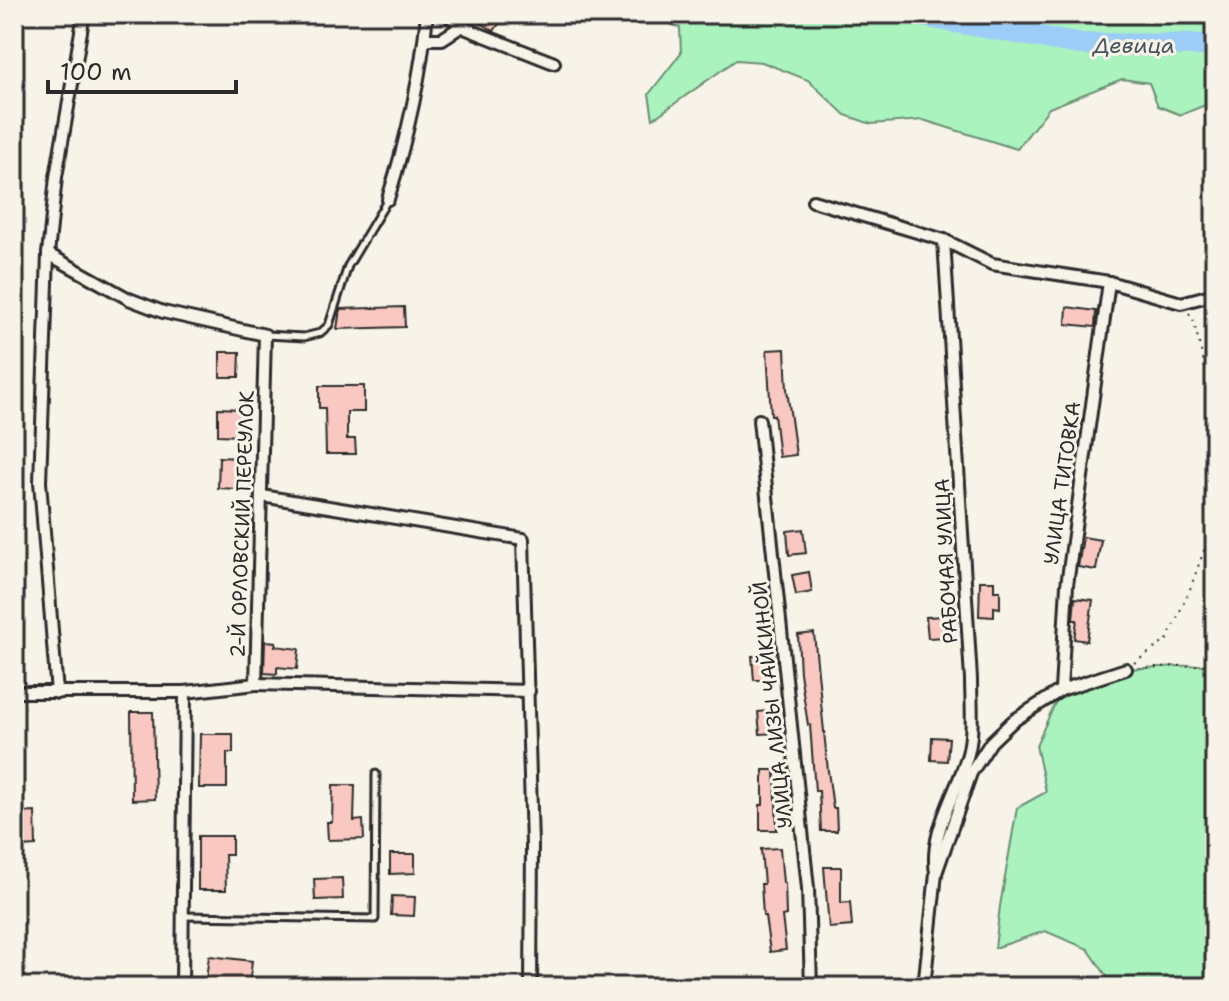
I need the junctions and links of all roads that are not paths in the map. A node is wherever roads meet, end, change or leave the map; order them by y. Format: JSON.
{"nodes":[{"id":1,"x":84,"y":14,"type":"edge"},
{"id":2,"x":427,"y":14,"type":"edge"},
{"id":3,"x":446,"y":14,"type":"edge"},
{"id":4,"x":462,"y":26,"type":"junction"},
{"id":5,"x":425,"y":39,"type":"junction"},
{"id":6,"x":554,"y":63,"type":"dead end"},
{"id":7,"x":388,"y":199,"type":"joint"},
{"id":8,"x":813,"y":201,"type":"dead end"},
{"id":9,"x":944,"y":240,"type":"junction"},
{"id":10,"x":48,"y":254,"type":"junction"},
{"id":11,"x":1109,"y":282,"type":"junction"},
{"id":12,"x":1215,"y":294,"type":"edge"},
{"id":13,"x":265,"y":335,"type":"junction"},
{"id":14,"x":759,"y":420,"type":"dead end"},
{"id":15,"x":262,"y":496,"type":"junction"},
{"id":16,"x":1126,"y":669,"type":"road end"},
{"id":17,"x":256,"y":684,"type":"junction"},
{"id":18,"x":1061,"y":690,"type":"junction"},
{"id":19,"x":529,"y":691,"type":"junction"},
{"id":20,"x":14,"y":692,"type":"edge"},
{"id":21,"x":185,"y":692,"type":"junction"},
{"id":22,"x":57,"y":693,"type":"junction"},
{"id":23,"x":376,"y":774,"type":"dead end"},
{"id":24,"x":936,"y":873,"type":"junction"},
{"id":25,"x":183,"y":916,"type":"junction"},
{"id":26,"x":182,"y":987,"type":"edge"},
{"id":27,"x":531,"y":987,"type":"edge"},
{"id":28,"x":811,"y":987,"type":"edge"},
{"id":29,"x":924,"y":987,"type":"edge"}],
"edges":[{"from":1,"to":10,"type":"street"},
{"from":2,"to":5,"type":"street"},
{"from":3,"to":4,"type":"street"},
{"from":4,"to":5,"type":"street"},
{"from":4,"to":6,"type":"street"},
{"from":5,"to":7,"type":"street"},
{"from":7,"to":13,"type":"lane"},
{"from":8,"to":9,"type":"street"},
{"from":9,"to":11,"type":"street"},
{"from":9,"to":24,"type":"street","name":"РАБОЧАЯ УЛИЦА"},
{"from":10,"to":13,"type":"street"},
{"from":10,"to":22,"type":"street"},
{"from":11,"to":12,"type":"street"},
{"from":11,"to":18,"type":"street","name":"УЛИЦА ТИТОВКА"},
{"from":13,"to":15,"type":"street","name":"2-Й ОРЛОВСКИЙ ПЕРЕУЛОК"},
{"from":14,"to":28,"type":"street","name":"УЛИЦА ЛИЗЫ ЧАЙКИНОЙ"},
{"from":15,"to":17,"type":"street","name":"2-Й ОРЛОВСКИЙ ПЕРЕУЛОК"},
{"from":15,"to":19,"type":"street"},
{"from":16,"to":18,"type":"street"},
{"from":17,"to":19,"type":"street"},
{"from":17,"to":21,"type":"street","name":"2-Й ОРЛОВСКИЙ ПЕРЕУЛОК"},
{"from":18,"to":24,"type":"street"},
{"from":19,"to":27,"type":"street"},
{"from":20,"to":22,"type":"street","name":"2-Й ОРЛОВСКИЙ ПЕРЕУЛОК"},
{"from":21,"to":22,"type":"street","name":"2-Й ОРЛОВСКИЙ ПЕРЕУЛОК"},
{"from":21,"to":25,"type":"street"},
{"from":23,"to":25,"type":"lane"},
{"from":24,"to":29,"type":"street"},
{"from":25,"to":26,"type":"street"}]}
